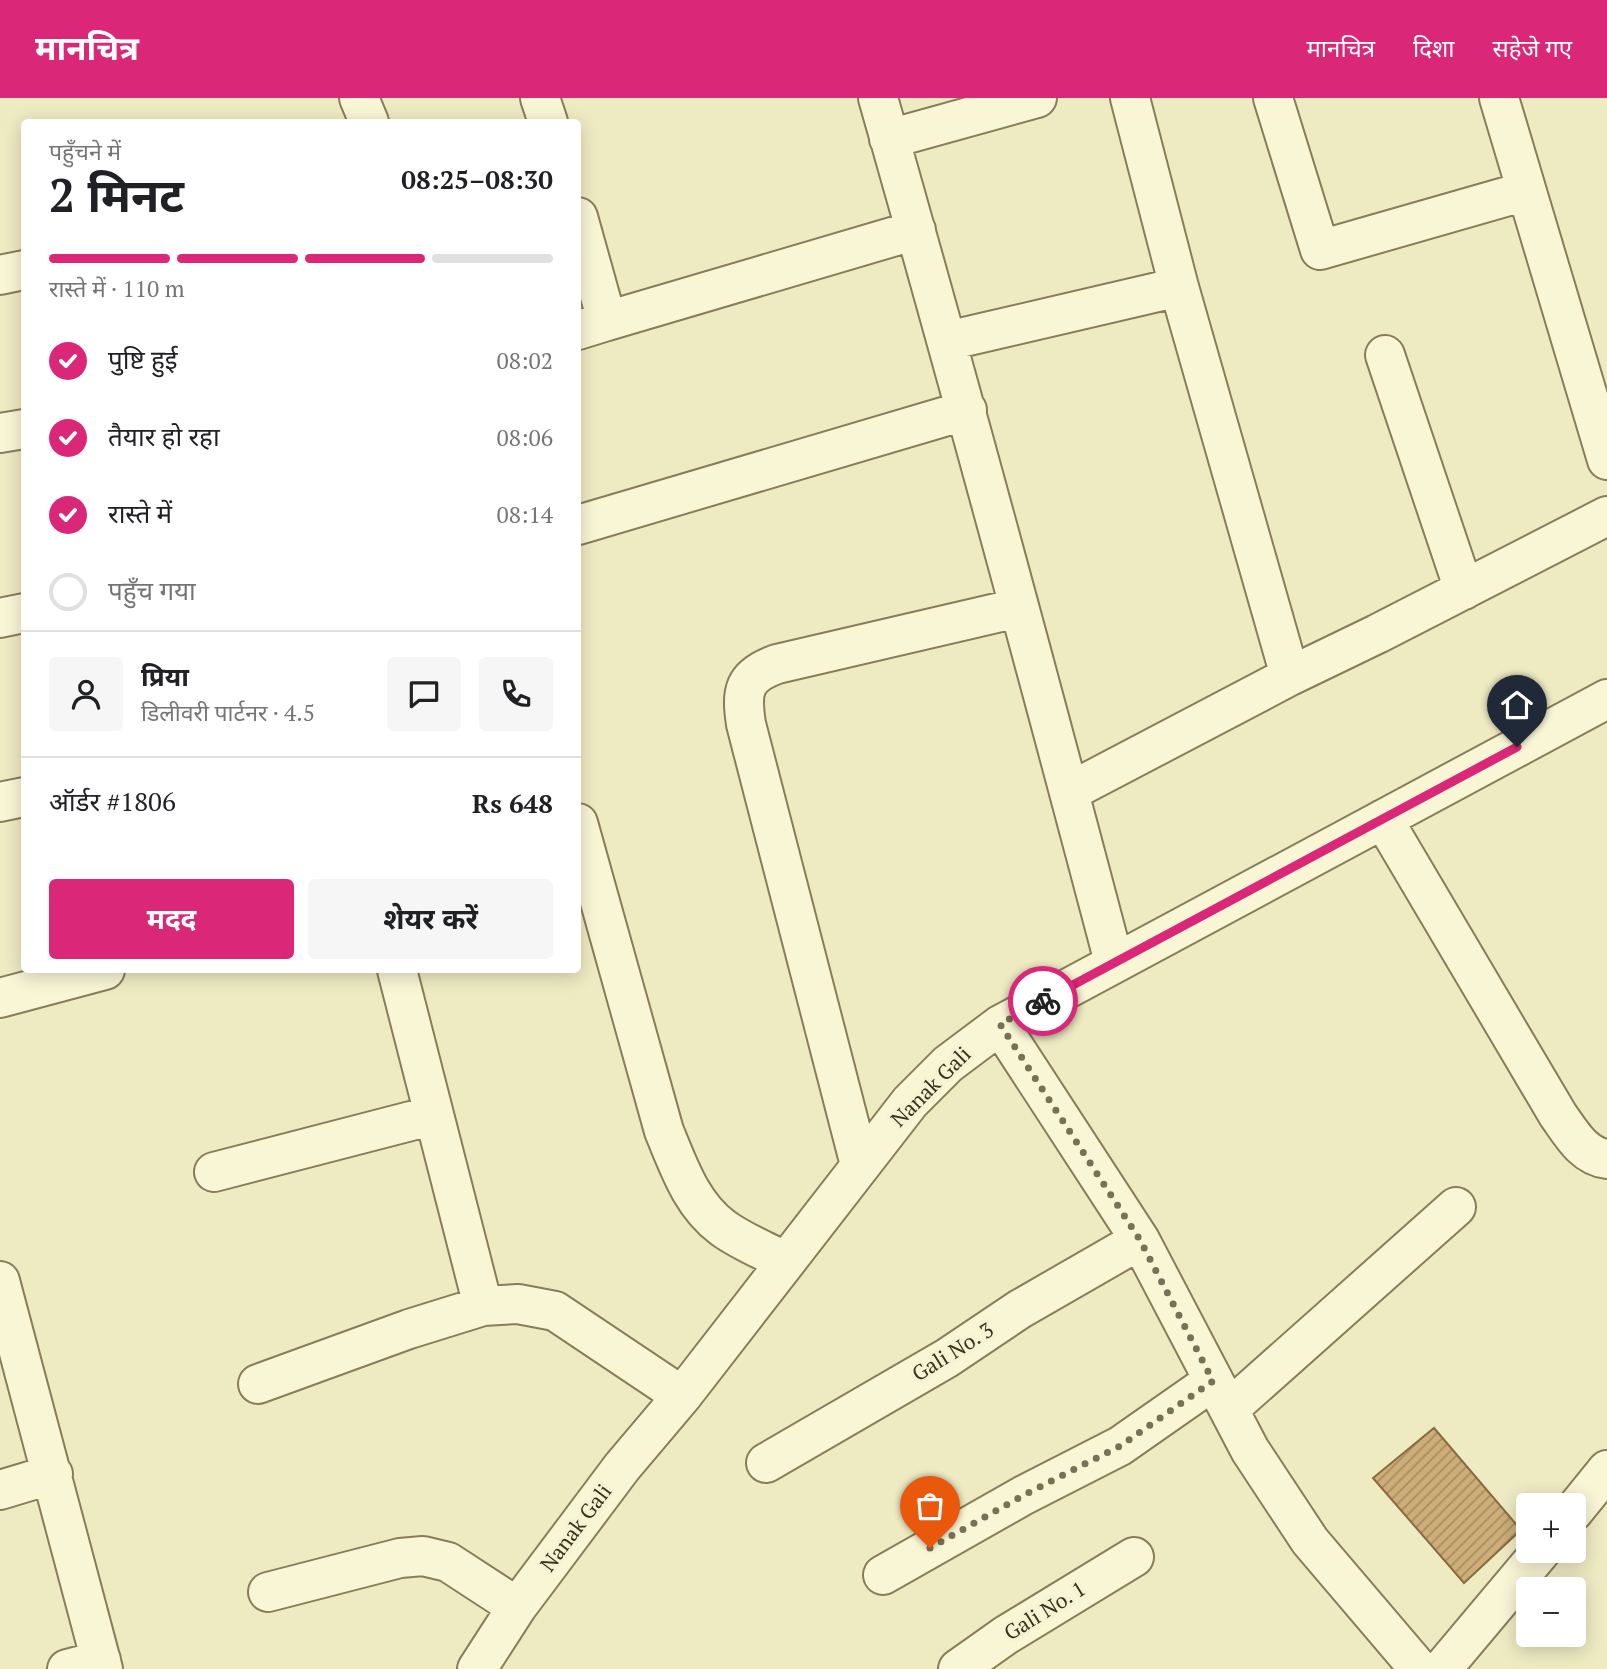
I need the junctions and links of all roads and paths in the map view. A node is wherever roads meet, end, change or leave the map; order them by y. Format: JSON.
{"nodes":[{"id":1,"x":359,"y":98,"type":"edge"},
{"id":2,"x":540,"y":98,"type":"edge"},
{"id":3,"x":878,"y":98,"type":"edge"},
{"id":4,"x":1037,"y":98,"type":"edge"},
{"id":5,"x":1130,"y":98,"type":"edge"},
{"id":6,"x":1273,"y":98,"type":"edge"},
{"id":7,"x":1499,"y":98,"type":"edge"},
{"id":8,"x":368,"y":119,"type":"edge"},
{"id":9,"x":547,"y":119,"type":"edge"},
{"id":10,"x":889,"y":139,"type":"junction"},
{"id":11,"x":1526,"y":191,"type":"junction"},
{"id":12,"x":916,"y":230,"type":"junction"},
{"id":13,"x":581,"y":240,"type":"edge"},
{"id":14,"x":21,"y":271,"type":"edge"},
{"id":15,"x":0,"y":275,"type":"edge"},
{"id":16,"x":1179,"y":287,"type":"junction"},
{"id":17,"x":592,"y":326,"type":"edge"},
{"id":18,"x":947,"y":341,"type":"junction"},
{"id":19,"x":1385,"y":355,"type":"dead end"},
{"id":20,"x":967,"y":410,"type":"junction"},
{"id":21,"x":21,"y":430,"type":"edge"},
{"id":22,"x":0,"y":433,"type":"edge"},
{"id":23,"x":1606,"y":454,"type":"edge"},
{"id":24,"x":1607,"y":516,"type":"edge"},
{"id":25,"x":581,"y":525,"type":"edge"},
{"id":26,"x":1464,"y":590,"type":"junction"},
{"id":27,"x":1018,"y":608,"type":"junction"},
{"id":28,"x":21,"y":614,"type":"edge"},
{"id":29,"x":0,"y":618,"type":"edge"},
{"id":30,"x":1290,"y":676,"type":"junction"},
{"id":31,"x":1607,"y":699,"type":"edge"},
{"id":32,"x":1069,"y":792,"type":"junction"},
{"id":33,"x":21,"y":798,"type":"edge"},
{"id":34,"x":0,"y":802,"type":"edge"},
{"id":35,"x":1383,"y":819,"type":"junction"},
{"id":36,"x":581,"y":840,"type":"edge"},
{"id":37,"x":1115,"y":962,"type":"junction"},
{"id":38,"x":93,"y":973,"type":"edge"},
{"id":39,"x":398,"y":973,"type":"edge"},
{"id":40,"x":0,"y":998,"type":"edge"},
{"id":41,"x":1000,"y":1024,"type":"junction"},
{"id":42,"x":434,"y":1115,"type":"junction"},
{"id":43,"x":1607,"y":1159,"type":"edge"},
{"id":44,"x":860,"y":1166,"type":"junction"},
{"id":45,"x":215,"y":1172,"type":"dead end"},
{"id":46,"x":1457,"y":1207,"type":"dead end"},
{"id":47,"x":1140,"y":1240,"type":"junction"},
{"id":48,"x":786,"y":1262,"type":"junction"},
{"id":49,"x":1,"y":1292,"type":"edge"},
{"id":50,"x":483,"y":1306,"type":"junction"},
{"id":51,"x":258,"y":1384,"type":"dead end"},
{"id":52,"x":1221,"y":1395,"type":"junction"},
{"id":53,"x":682,"y":1396,"type":"junction"},
{"id":54,"x":766,"y":1463,"type":"dead end"},
{"id":55,"x":1607,"y":1470,"type":"edge"},
{"id":56,"x":53,"y":1474,"type":"junction"},
{"id":57,"x":0,"y":1490,"type":"edge"},
{"id":58,"x":1586,"y":1496,"type":"edge"},
{"id":59,"x":1134,"y":1557,"type":"dead end"},
{"id":60,"x":1531,"y":1563,"type":"edge"},
{"id":61,"x":883,"y":1575,"type":"dead end"},
{"id":62,"x":268,"y":1592,"type":"dead end"},
{"id":63,"x":517,"y":1607,"type":"junction"},
{"id":64,"x":90,"y":1666,"type":"edge"},
{"id":65,"x":477,"y":1669,"type":"edge"},
{"id":66,"x":958,"y":1669,"type":"edge"},
{"id":67,"x":1419,"y":1669,"type":"edge"},
{"id":68,"x":1442,"y":1669,"type":"edge"}],
"edges":[{"from":1,"to":8,"type":"street"},
{"from":2,"to":9,"type":"street"},
{"from":3,"to":10,"type":"street"},
{"from":4,"to":10,"type":"street"},
{"from":5,"to":16,"type":"street"},
{"from":6,"to":11,"type":"street"},
{"from":7,"to":11,"type":"street"},
{"from":10,"to":12,"type":"street"},
{"from":11,"to":23,"type":"street"},
{"from":12,"to":17,"type":"street"},
{"from":12,"to":18,"type":"street"},
{"from":13,"to":17,"type":"street"},
{"from":14,"to":15,"type":"street"},
{"from":16,"to":18,"type":"street"},
{"from":16,"to":30,"type":"street"},
{"from":18,"to":20,"type":"street"},
{"from":19,"to":26,"type":"street"},
{"from":20,"to":25,"type":"street"},
{"from":20,"to":27,"type":"street"},
{"from":21,"to":22,"type":"street"},
{"from":24,"to":26,"type":"street"},
{"from":26,"to":30,"type":"street"},
{"from":27,"to":32,"type":"street"},
{"from":27,"to":44,"type":"street"},
{"from":28,"to":29,"type":"street"},
{"from":30,"to":32,"type":"street"},
{"from":31,"to":35,"type":"street","name":"Nanak Gali"},
{"from":32,"to":37,"type":"street"},
{"from":33,"to":34,"type":"street"},
{"from":35,"to":37,"type":"street","name":"Nanak Gali"},
{"from":35,"to":43,"type":"street"},
{"from":36,"to":48,"type":"street"},
{"from":37,"to":41,"type":"street","name":"Nanak Gali"},
{"from":38,"to":40,"type":"street"},
{"from":39,"to":42,"type":"street"},
{"from":41,"to":44,"type":"street","name":"Nanak Gali"},
{"from":41,"to":47,"type":"street"},
{"from":42,"to":45,"type":"street"},
{"from":42,"to":50,"type":"street"},
{"from":44,"to":48,"type":"street","name":"Nanak Gali"},
{"from":46,"to":52,"type":"street"},
{"from":47,"to":52,"type":"street"},
{"from":47,"to":54,"type":"street","name":"Gali No. 3"},
{"from":48,"to":53,"type":"street","name":"Nanak Gali"},
{"from":49,"to":56,"type":"street"},
{"from":50,"to":51,"type":"street"},
{"from":50,"to":53,"type":"street"},
{"from":52,"to":61,"type":"street"},
{"from":52,"to":67,"type":"street"},
{"from":53,"to":63,"type":"street","name":"Nanak Gali"},
{"from":55,"to":58,"type":"street"},
{"from":56,"to":57,"type":"street"},
{"from":56,"to":64,"type":"street"},
{"from":59,"to":66,"type":"street","name":"Gali No. 1"},
{"from":60,"to":68,"type":"street"},
{"from":62,"to":63,"type":"street"},
{"from":63,"to":65,"type":"street","name":"Nanak Gali"}]}
